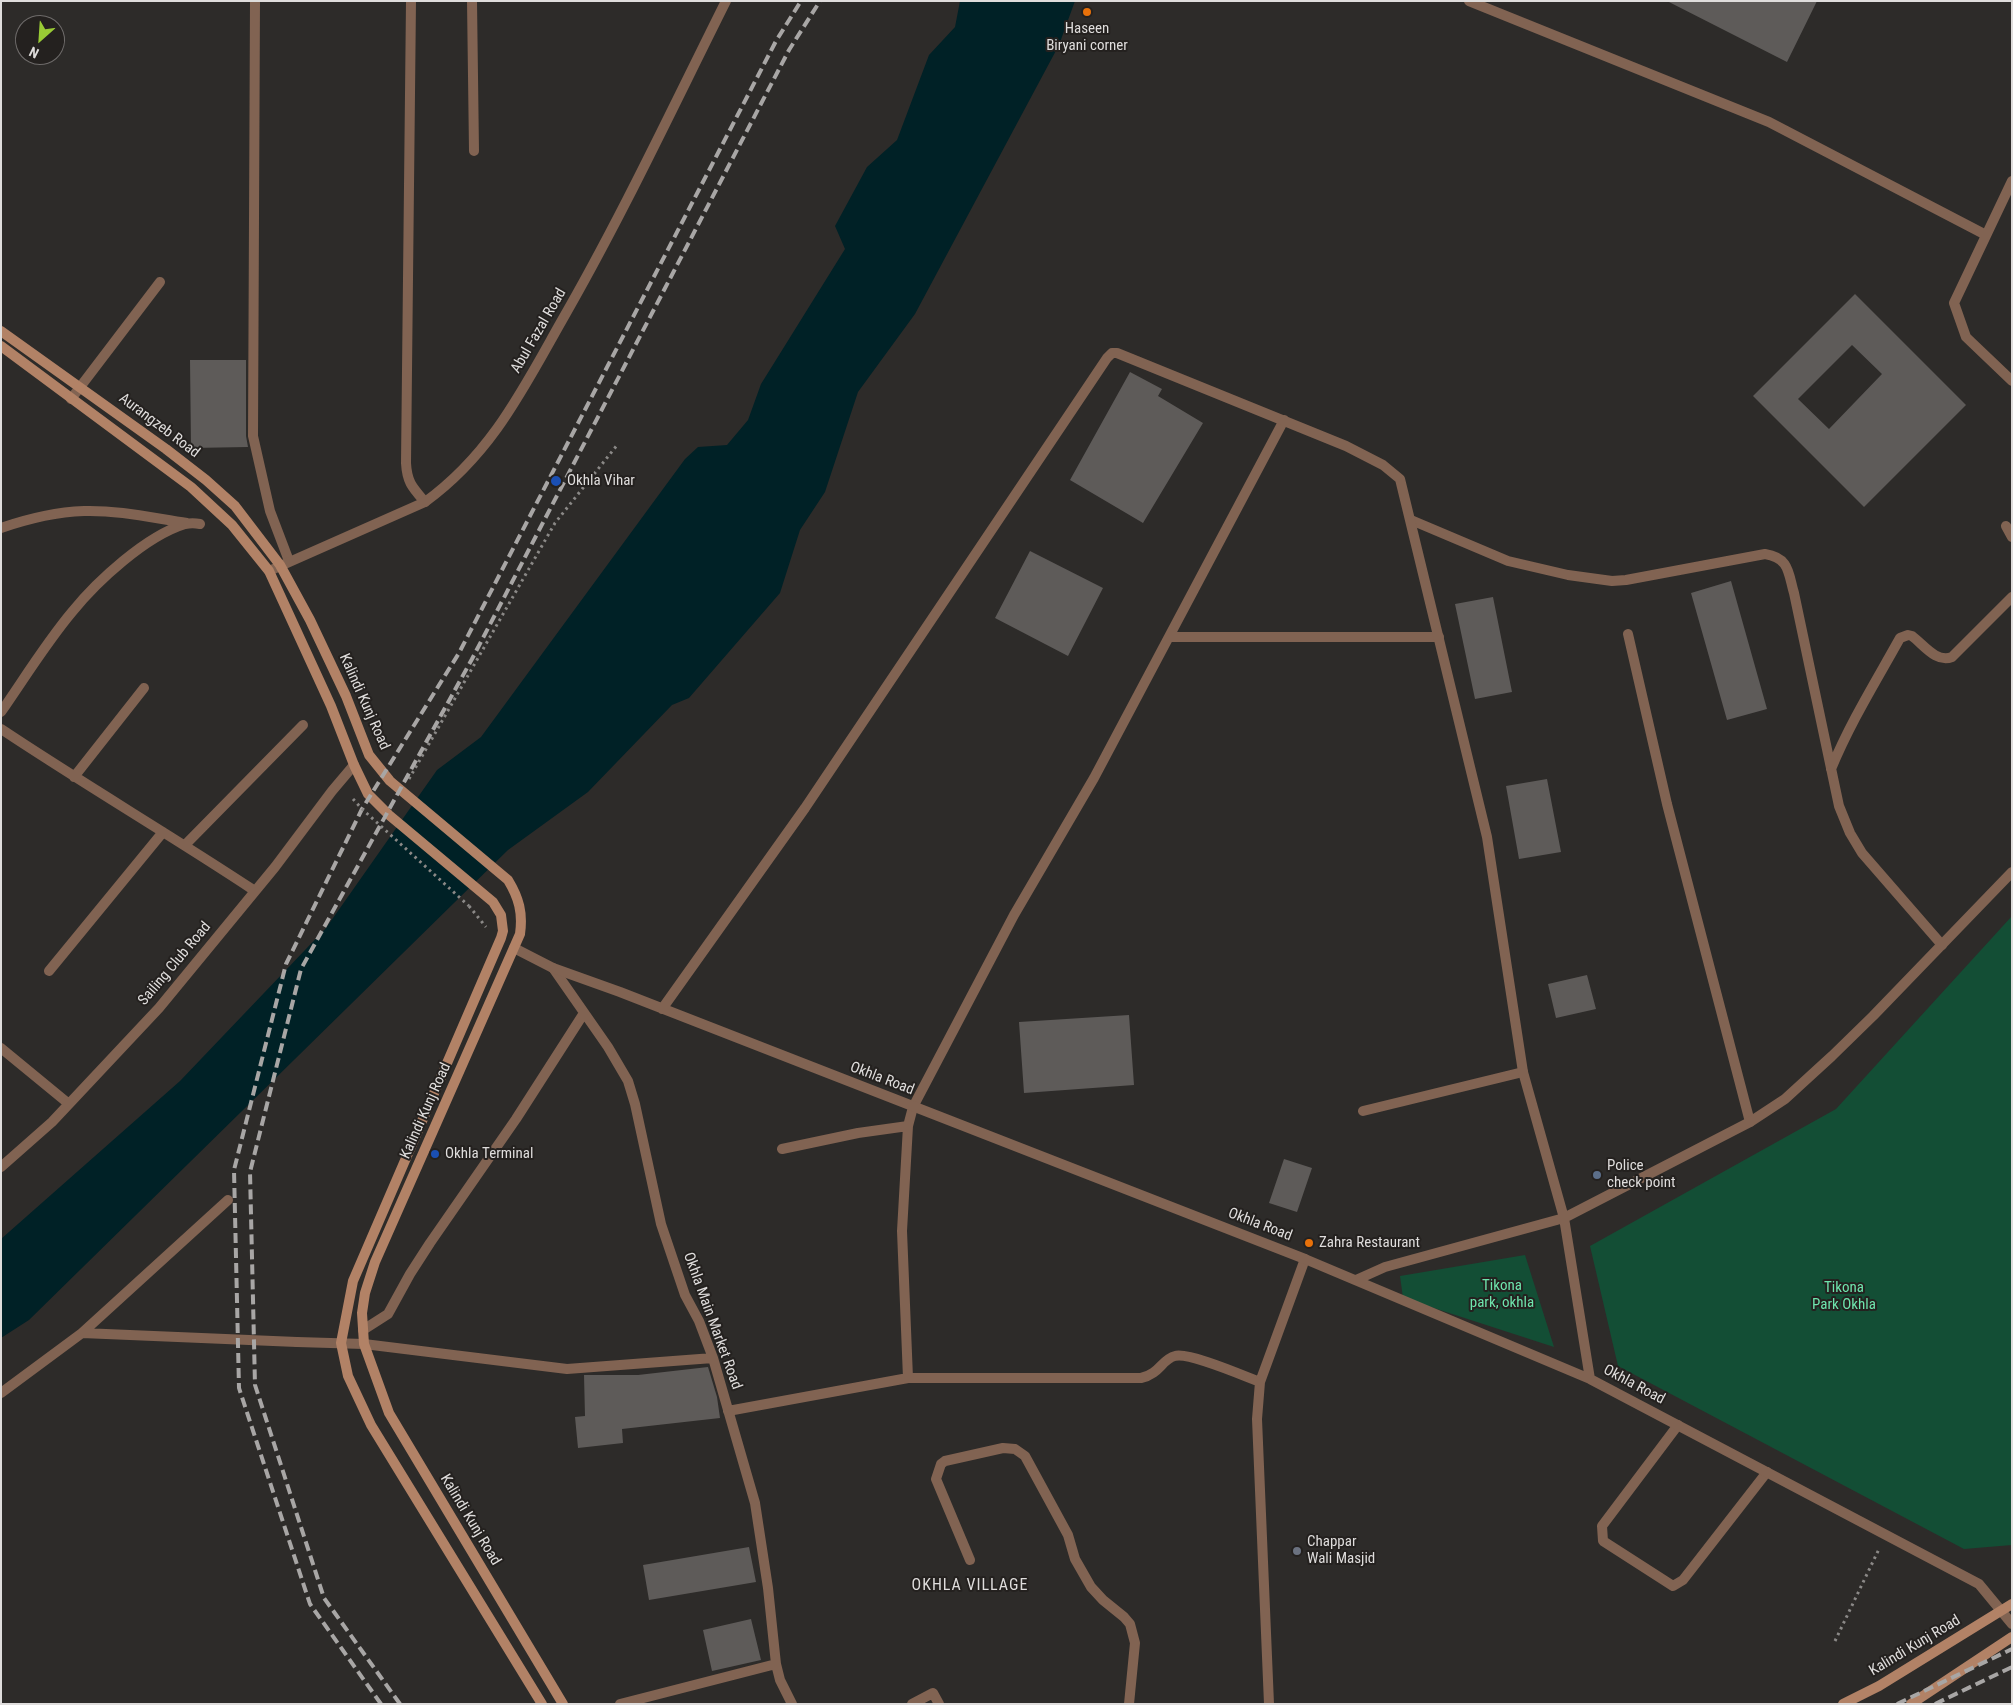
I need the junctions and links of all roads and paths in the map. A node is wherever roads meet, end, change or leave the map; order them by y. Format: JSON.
{"nodes":[{"id":1,"x":255,"y":1,"type":"edge"},
{"id":2,"x":411,"y":1,"type":"edge"},
{"id":3,"x":472,"y":1,"type":"edge"},
{"id":4,"x":726,"y":1,"type":"edge"},
{"id":5,"x":1468,"y":1,"type":"edge"},
{"id":6,"x":474,"y":151,"type":"dead end"},
{"id":7,"x":2012,"y":182,"type":"edge"},
{"id":8,"x":1986,"y":235,"type":"junction"},
{"id":9,"x":160,"y":282,"type":"dead end"},
{"id":10,"x":1,"y":331,"type":"edge"},
{"id":11,"x":1,"y":346,"type":"edge"},
{"id":12,"x":2012,"y":381,"type":"edge"},
{"id":13,"x":80,"y":386,"type":"junction"},
{"id":14,"x":71,"y":398,"type":"junction"},
{"id":15,"x":1284,"y":420,"type":"junction"},
{"id":16,"x":618,"y":444,"type":"dead end"},
{"id":17,"x":425,"y":502,"type":"junction"},
{"id":18,"x":1411,"y":520,"type":"junction"},
{"id":19,"x":187,"y":523,"type":"junction"},
{"id":20,"x":200,"y":524,"type":"dead end"},
{"id":21,"x":2006,"y":526,"type":"dead end"},
{"id":22,"x":1,"y":528,"type":"edge"},
{"id":23,"x":2012,"y":536,"type":"edge"},
{"id":24,"x":284,"y":563,"type":"junction"},
{"id":25,"x":269,"y":571,"type":"junction"},
{"id":26,"x":2012,"y":597,"type":"edge"},
{"id":27,"x":1628,"y":634,"type":"dead end"},
{"id":28,"x":1169,"y":637,"type":"junction"},
{"id":29,"x":1439,"y":637,"type":"junction"},
{"id":30,"x":330,"y":664,"type":"junction"},
{"id":31,"x":316,"y":674,"type":"junction"},
{"id":32,"x":144,"y":688,"type":"dead end"},
{"id":33,"x":1,"y":712,"type":"edge"},
{"id":34,"x":303,"y":725,"type":"dead end"},
{"id":35,"x":1,"y":729,"type":"edge"},
{"id":36,"x":354,"y":765,"type":"junction"},
{"id":37,"x":1831,"y":769,"type":"junction"},
{"id":38,"x":74,"y":777,"type":"junction"},
{"id":39,"x":405,"y":794,"type":"junction"},
{"id":40,"x":353,"y":799,"type":"dead end"},
{"id":41,"x":163,"y":832,"type":"junction"},
{"id":42,"x":185,"y":845,"type":"junction"},
{"id":43,"x":2012,"y":872,"type":"edge"},
{"id":44,"x":255,"y":891,"type":"junction"},
{"id":45,"x":499,"y":943,"type":"junction"},
{"id":46,"x":1942,"y":945,"type":"junction"},
{"id":47,"x":514,"y":948,"type":"junction"},
{"id":48,"x":553,"y":968,"type":"junction"},
{"id":49,"x":49,"y":971,"type":"dead end"},
{"id":50,"x":662,"y":1009,"type":"junction"},
{"id":51,"x":584,"y":1013,"type":"junction"},
{"id":52,"x":1,"y":1048,"type":"edge"},
{"id":53,"x":1523,"y":1072,"type":"junction"},
{"id":54,"x":69,"y":1104,"type":"junction"},
{"id":55,"x":913,"y":1107,"type":"junction"},
{"id":56,"x":1363,"y":1111,"type":"dead end"},
{"id":57,"x":1750,"y":1122,"type":"junction"},
{"id":58,"x":908,"y":1126,"type":"junction"},
{"id":59,"x":782,"y":1149,"type":"dead end"},
{"id":60,"x":1,"y":1167,"type":"edge"},
{"id":61,"x":228,"y":1200,"type":"dead end"},
{"id":62,"x":1564,"y":1218,"type":"junction"},
{"id":63,"x":1305,"y":1258,"type":"junction"},
{"id":64,"x":1356,"y":1280,"type":"junction"},
{"id":65,"x":363,"y":1330,"type":"junction"},
{"id":66,"x":82,"y":1333,"type":"junction"},
{"id":67,"x":341,"y":1343,"type":"junction"},
{"id":68,"x":364,"y":1344,"type":"junction"},
{"id":69,"x":713,"y":1358,"type":"junction"},
{"id":70,"x":908,"y":1378,"type":"junction"},
{"id":71,"x":1590,"y":1378,"type":"junction"},
{"id":72,"x":1260,"y":1382,"type":"junction"},
{"id":73,"x":1,"y":1393,"type":"edge"},
{"id":74,"x":728,"y":1411,"type":"junction"},
{"id":75,"x":1678,"y":1425,"type":"junction"},
{"id":76,"x":1767,"y":1472,"type":"junction"},
{"id":77,"x":1886,"y":1535,"type":"junction"},
{"id":78,"x":970,"y":1560,"type":"dead end"},
{"id":79,"x":2012,"y":1604,"type":"edge"},
{"id":80,"x":2001,"y":1611,"type":"junction"},
{"id":81,"x":2012,"y":1624,"type":"edge"},
{"id":82,"x":2012,"y":1637,"type":"edge"},
{"id":83,"x":1835,"y":1641,"type":"dead end"},
{"id":84,"x":776,"y":1664,"type":"junction"},
{"id":85,"x":542,"y":1704,"type":"edge"},
{"id":86,"x":563,"y":1704,"type":"edge"},
{"id":87,"x":620,"y":1704,"type":"edge"},
{"id":88,"x":792,"y":1704,"type":"edge"},
{"id":89,"x":912,"y":1704,"type":"edge"},
{"id":90,"x":939,"y":1704,"type":"edge"},
{"id":91,"x":1129,"y":1704,"type":"edge"},
{"id":92,"x":1270,"y":1704,"type":"edge"},
{"id":93,"x":1843,"y":1704,"type":"edge"},
{"id":94,"x":1911,"y":1704,"type":"edge"}],
"edges":[{"from":1,"to":24,"type":"street"},
{"from":2,"to":17,"type":"street"},
{"from":3,"to":6,"type":"street"},
{"from":4,"to":17,"type":"street","name":"Abul Fazal Road"},
{"from":5,"to":8,"type":"street"},
{"from":7,"to":8,"type":"street"},
{"from":8,"to":12,"type":"street"},
{"from":9,"to":13,"type":"street"},
{"from":10,"to":13,"type":"main road","name":"Aurangzeb Road"},
{"from":11,"to":14,"type":"main road","name":"Aurangzeb Road"},
{"from":13,"to":14,"type":"street"},
{"from":13,"to":24,"type":"main road","name":"Aurangzeb Road"},
{"from":14,"to":25,"type":"main road","name":"Aurangzeb Road"},
{"from":15,"to":18,"type":"street"},
{"from":15,"to":28,"type":"street"},
{"from":15,"to":50,"type":"street"},
{"from":16,"to":39,"type":"path"},
{"from":17,"to":24,"type":"street","name":"Abul Fazal Road"},
{"from":18,"to":29,"type":"street"},
{"from":18,"to":37,"type":"street"},
{"from":19,"to":20,"type":"street"},
{"from":19,"to":22,"type":"street"},
{"from":19,"to":33,"type":"street"},
{"from":21,"to":23,"type":"street"},
{"from":24,"to":25,"type":"street","name":"Abul Fazal Road"},
{"from":24,"to":30,"type":"main road","name":"Kalindi Kunj Road"},
{"from":25,"to":31,"type":"main road","name":"Kalindi Kunj Road"},
{"from":26,"to":37,"type":"street"},
{"from":27,"to":57,"type":"street"},
{"from":28,"to":29,"type":"street"},
{"from":28,"to":55,"type":"street"},
{"from":29,"to":53,"type":"street"},
{"from":30,"to":31,"type":"main road"},
{"from":30,"to":39,"type":"main road","name":"Kalindi Kunj Road"},
{"from":31,"to":36,"type":"main road","name":"Kalindi Kunj Road"},
{"from":32,"to":38,"type":"street"},
{"from":34,"to":42,"type":"street"},
{"from":35,"to":38,"type":"street"},
{"from":36,"to":44,"type":"street","name":"Sailing Club Road"},
{"from":36,"to":45,"type":"main road","name":"Kalindi Kunj Road"},
{"from":37,"to":46,"type":"street"},
{"from":38,"to":41,"type":"street"},
{"from":39,"to":47,"type":"main road","name":"Kalindi Kunj Road"},
{"from":40,"to":45,"type":"path","bridge":true},
{"from":41,"to":42,"type":"street"},
{"from":41,"to":49,"type":"street"},
{"from":42,"to":44,"type":"street"},
{"from":43,"to":46,"type":"street"},
{"from":44,"to":54,"type":"street","name":"Sailing Club Road"},
{"from":45,"to":67,"type":"main road","name":"Kalindi Kunj Road"},
{"from":46,"to":57,"type":"street"},
{"from":47,"to":48,"type":"street","name":"Okhla Road"},
{"from":47,"to":65,"type":"main road","name":"Kalindi Kunj Road"},
{"from":48,"to":50,"type":"street","name":"Okhla Road"},
{"from":48,"to":51,"type":"street","name":"Okhla Main Market Road"},
{"from":50,"to":55,"type":"street","name":"Okhla Road"},
{"from":51,"to":65,"type":"street"},
{"from":51,"to":69,"type":"street","name":"Okhla Main Market Road"},
{"from":52,"to":54,"type":"street"},
{"from":53,"to":56,"type":"street"},
{"from":53,"to":62,"type":"street"},
{"from":54,"to":60,"type":"street","name":"Sailing Club Road"},
{"from":55,"to":58,"type":"street"},
{"from":55,"to":63,"type":"street","name":"Okhla Road"},
{"from":57,"to":62,"type":"street"},
{"from":58,"to":59,"type":"street"},
{"from":58,"to":70,"type":"street"},
{"from":61,"to":66,"type":"street"},
{"from":62,"to":64,"type":"street"},
{"from":62,"to":71,"type":"street"},
{"from":63,"to":64,"type":"street","name":"Okhla Road"},
{"from":63,"to":72,"type":"street"},
{"from":64,"to":71,"type":"street","name":"Okhla Road"},
{"from":65,"to":68,"type":"main road","name":"Kalindi Kunj Road"},
{"from":66,"to":67,"type":"street"},
{"from":66,"to":73,"type":"street"},
{"from":67,"to":68,"type":"street"},
{"from":67,"to":85,"type":"main road","name":"Kalindi Kunj Road"},
{"from":68,"to":69,"type":"street"},
{"from":68,"to":86,"type":"main road","name":"Kalindi Kunj Road"},
{"from":69,"to":74,"type":"street","name":"Okhla Main Market Road"},
{"from":70,"to":72,"type":"street"},
{"from":70,"to":74,"type":"street"},
{"from":71,"to":75,"type":"street","name":"Okhla Road"},
{"from":72,"to":92,"type":"street"},
{"from":74,"to":84,"type":"street","name":"Okhla Main Market Road"},
{"from":75,"to":76,"type":"street","name":"Okhla Road"},
{"from":75,"to":76,"type":"street"},
{"from":76,"to":77,"type":"street","name":"Okhla Road"},
{"from":77,"to":80,"type":"street","name":"Okhla Road"},
{"from":77,"to":83,"type":"path"},
{"from":78,"to":91,"type":"street"},
{"from":79,"to":80,"type":"main road","name":"Kalindi Kunj Road"},
{"from":80,"to":81,"type":"street","name":"Okhla Road"},
{"from":80,"to":93,"type":"main road","name":"Kalindi Kunj Road"},
{"from":82,"to":94,"type":"main road"},
{"from":84,"to":87,"type":"street"},
{"from":84,"to":88,"type":"street","name":"Okhla Main Market Road"},
{"from":89,"to":90,"type":"street"}]}
